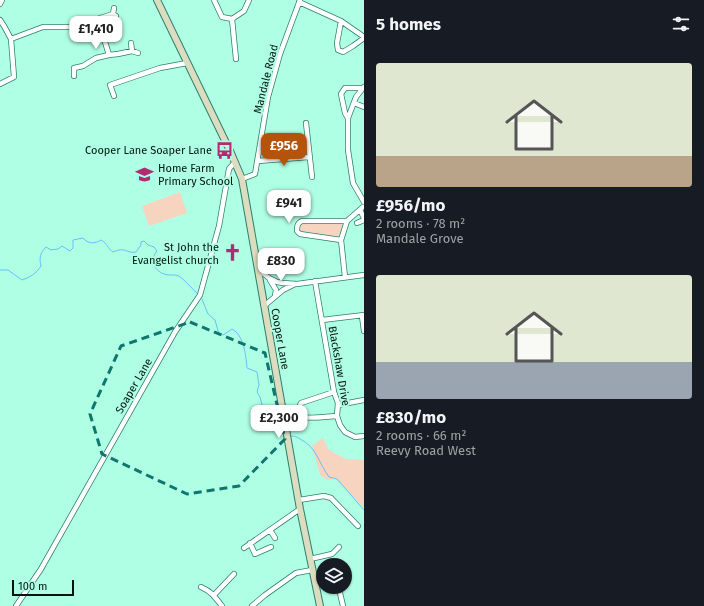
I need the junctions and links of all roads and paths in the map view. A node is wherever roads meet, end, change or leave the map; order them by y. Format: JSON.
{"nodes":[{"id":1,"x":2,"y":0,"type":"edge"},
{"id":2,"x":157,"y":0,"type":"edge"},
{"id":3,"x":214,"y":0,"type":"edge"},
{"id":4,"x":249,"y":0,"type":"edge"},
{"id":5,"x":299,"y":1,"type":"edge"},
{"id":6,"x":0,"y":4,"type":"edge"},
{"id":7,"x":114,"y":13,"type":"dead end"},
{"id":8,"x":98,"y":19,"type":"junction"},
{"id":9,"x":232,"y":19,"type":"junction"},
{"id":10,"x":0,"y":20,"type":"edge"},
{"id":11,"x":341,"y":21,"type":"junction"},
{"id":12,"x":364,"y":37,"type":"edge"},
{"id":13,"x":11,"y":39,"type":"junction"},
{"id":14,"x":131,"y":43,"type":"dead end"},
{"id":15,"x":132,"y":51,"type":"junction"},
{"id":16,"x":138,"y":53,"type":"dead end"},
{"id":17,"x":108,"y":55,"type":"junction"},
{"id":18,"x":236,"y":59,"type":"dead end"},
{"id":19,"x":186,"y":63,"type":"junction"},
{"id":20,"x":74,"y":76,"type":"dead end"},
{"id":21,"x":0,"y":84,"type":"edge"},
{"id":22,"x":364,"y":87,"type":"edge"},
{"id":23,"x":114,"y":96,"type":"dead end"},
{"id":24,"x":354,"y":103,"type":"junction"},
{"id":25,"x":364,"y":107,"type":"edge"},
{"id":26,"x":348,"y":118,"type":"junction"},
{"id":27,"x":306,"y":123,"type":"dead end"},
{"id":28,"x":310,"y":157,"type":"junction"},
{"id":29,"x":258,"y":161,"type":"junction"},
{"id":30,"x":236,"y":162,"type":"junction"},
{"id":31,"x":312,"y":177,"type":"dead end"},
{"id":32,"x":242,"y":179,"type":"junction"},
{"id":33,"x":364,"y":202,"type":"edge"},
{"id":34,"x":364,"y":219,"type":"edge"},
{"id":35,"x":347,"y":221,"type":"junction"},
{"id":36,"x":357,"y":223,"type":"dead end"},
{"id":37,"x":341,"y":240,"type":"junction"},
{"id":38,"x":258,"y":269,"type":"junction"},
{"id":39,"x":364,"y":276,"type":"edge"},
{"id":40,"x":345,"y":277,"type":"junction"},
{"id":41,"x":268,"y":278,"type":"junction"},
{"id":42,"x":315,"y":281,"type":"junction"},
{"id":43,"x":297,"y":284,"type":"junction"},
{"id":44,"x":275,"y":296,"type":"junction"},
{"id":45,"x":264,"y":306,"type":"junction"},
{"id":46,"x":363,"y":316,"type":"edge"},
{"id":47,"x":322,"y":320,"type":"junction"},
{"id":48,"x":364,"y":331,"type":"edge"},
{"id":49,"x":334,"y":392,"type":"junction"},
{"id":50,"x":364,"y":400,"type":"edge"},
{"id":51,"x":338,"y":405,"type":"junction"},
{"id":52,"x":337,"y":416,"type":"junction"},
{"id":53,"x":364,"y":436,"type":"edge"},
{"id":54,"x":299,"y":500,"type":"junction"},
{"id":55,"x":300,"y":509,"type":"junction"},
{"id":56,"x":358,"y":526,"type":"dead end"},
{"id":57,"x":270,"y":530,"type":"junction"},
{"id":58,"x":274,"y":538,"type":"dead end"},
{"id":59,"x":250,"y":544,"type":"junction"},
{"id":60,"x":271,"y":546,"type":"dead end"},
{"id":61,"x":339,"y":547,"type":"dead end"},
{"id":62,"x":244,"y":548,"type":"dead end"},
{"id":63,"x":310,"y":559,"type":"junction"},
{"id":64,"x":312,"y":570,"type":"junction"},
{"id":65,"x":234,"y":574,"type":"dead end"},
{"id":66,"x":201,"y":587,"type":"dead end"},
{"id":67,"x":340,"y":594,"type":"edge"},
{"id":68,"x":214,"y":595,"type":"junction"},
{"id":69,"x":16,"y":606,"type":"edge"},
{"id":70,"x":222,"y":606,"type":"edge"},
{"id":71,"x":252,"y":606,"type":"edge"},
{"id":72,"x":320,"y":606,"type":"edge"},
{"id":73,"x":343,"y":606,"type":"edge"}],
"edges":[{"from":1,"to":6,"type":"street"},
{"from":2,"to":19,"type":"main road","name":"Cooper Lane"},
{"from":3,"to":9,"type":"street"},
{"from":4,"to":9,"type":"street"},
{"from":5,"to":11,"type":"street"},
{"from":5,"to":29,"type":"street","name":"Mandale Road"},
{"from":7,"to":8,"type":"street"},
{"from":8,"to":13,"type":"street"},
{"from":8,"to":17,"type":"street"},
{"from":9,"to":18,"type":"street"},
{"from":10,"to":13,"type":"street"},
{"from":11,"to":12,"type":"street"},
{"from":11,"to":12,"type":"street"},
{"from":13,"to":21,"type":"street"},
{"from":14,"to":15,"type":"street"},
{"from":15,"to":16,"type":"street"},
{"from":15,"to":17,"type":"street"},
{"from":17,"to":20,"type":"street"},
{"from":19,"to":23,"type":"street"},
{"from":19,"to":30,"type":"main road","name":"Cooper Lane"},
{"from":22,"to":24,"type":"street"},
{"from":22,"to":26,"type":"street"},
{"from":24,"to":25,"type":"street"},
{"from":24,"to":26,"type":"street"},
{"from":26,"to":33,"type":"street"},
{"from":27,"to":28,"type":"street"},
{"from":28,"to":29,"type":"street"},
{"from":28,"to":31,"type":"street"},
{"from":29,"to":32,"type":"street","name":"Mandale Road"},
{"from":30,"to":32,"type":"main road","name":"Cooper Lane"},
{"from":30,"to":69,"type":"street","name":"Soaper Lane"},
{"from":32,"to":38,"type":"main road","name":"Cooper Lane"},
{"from":34,"to":35,"type":"street"},
{"from":34,"to":36,"type":"street"},
{"from":35,"to":37,"type":"street"},
{"from":35,"to":37,"type":"street"},
{"from":37,"to":40,"type":"street"},
{"from":38,"to":41,"type":"street"},
{"from":38,"to":45,"type":"main road","name":"Cooper Lane"},
{"from":39,"to":40,"type":"street"},
{"from":40,"to":42,"type":"street"},
{"from":41,"to":43,"type":"street"},
{"from":41,"to":44,"type":"street"},
{"from":42,"to":43,"type":"street"},
{"from":42,"to":47,"type":"street","name":"Blackshaw Drive"},
{"from":43,"to":44,"type":"street"},
{"from":44,"to":45,"type":"street"},
{"from":45,"to":54,"type":"main road","name":"Cooper Lane"},
{"from":46,"to":47,"type":"street"},
{"from":46,"to":48,"type":"street"},
{"from":47,"to":49,"type":"street","name":"Blackshaw Drive"},
{"from":49,"to":51,"type":"street","name":"Blackshaw Drive"},
{"from":49,"to":52,"type":"street"},
{"from":50,"to":51,"type":"street"},
{"from":51,"to":52,"type":"street","name":"Blackshaw Drive"},
{"from":52,"to":53,"type":"street","name":"Blackshaw Drive"},
{"from":54,"to":55,"type":"main road","name":"Cooper Lane"},
{"from":54,"to":56,"type":"street"},
{"from":55,"to":57,"type":"street"},
{"from":55,"to":63,"type":"main road","name":"Cooper Lane"},
{"from":57,"to":58,"type":"street"},
{"from":57,"to":59,"type":"street"},
{"from":59,"to":60,"type":"street"},
{"from":59,"to":62,"type":"street"},
{"from":61,"to":63,"type":"street"},
{"from":63,"to":64,"type":"main road","name":"Cooper Lane"},
{"from":64,"to":71,"type":"street"},
{"from":64,"to":72,"type":"main road","name":"Cooper Lane"},
{"from":65,"to":68,"type":"street"},
{"from":66,"to":68,"type":"street"},
{"from":67,"to":73,"type":"street"},
{"from":68,"to":70,"type":"street"}]}
